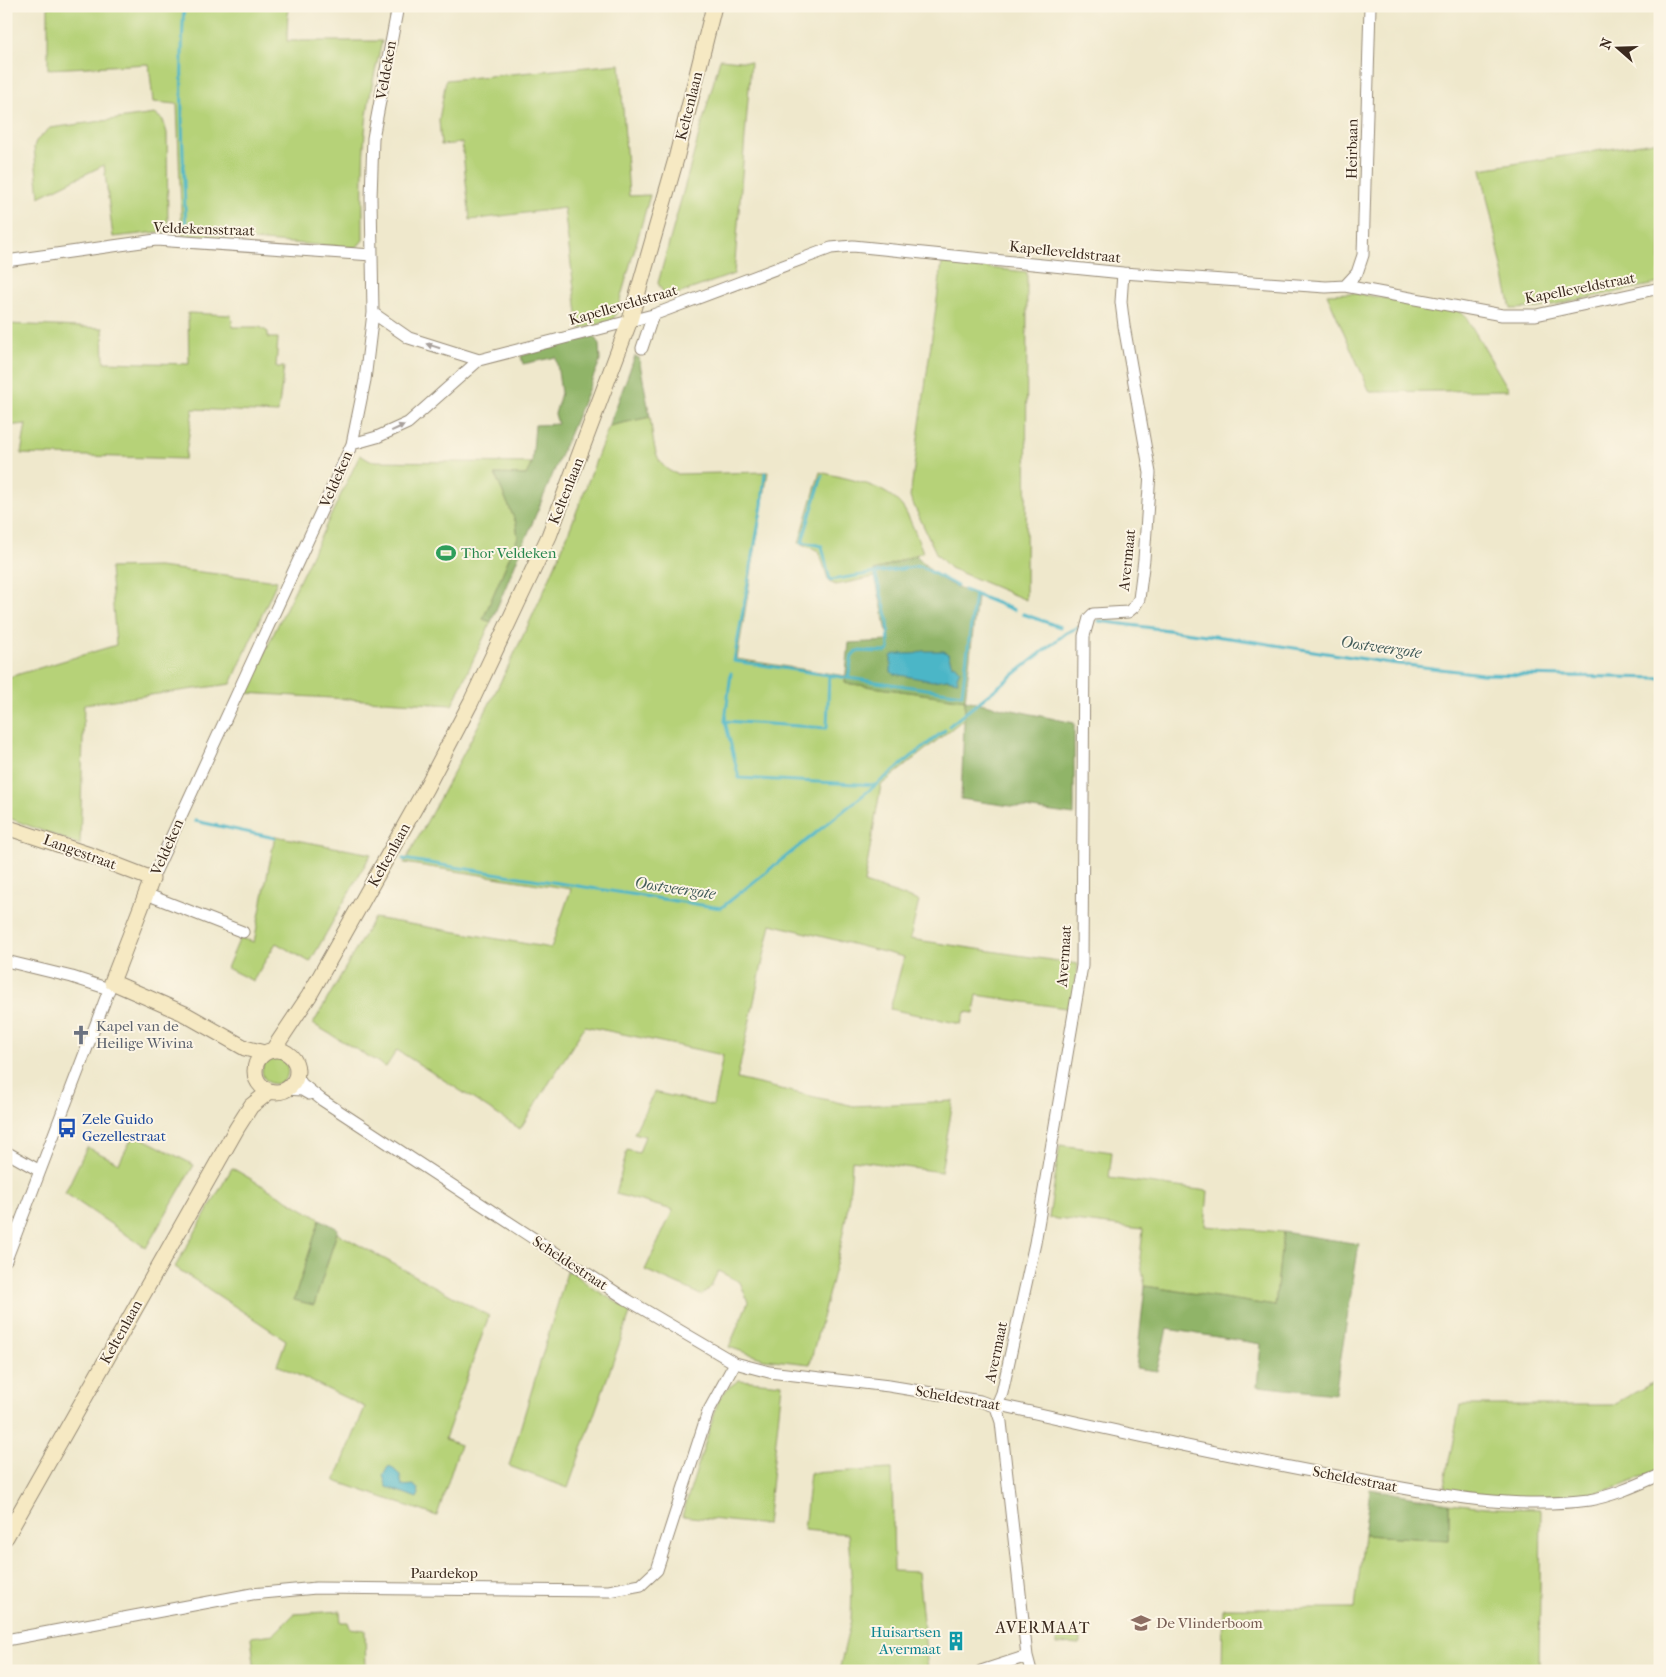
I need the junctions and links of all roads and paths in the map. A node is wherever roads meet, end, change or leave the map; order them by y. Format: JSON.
{"nodes":[{"id":1,"x":398,"y":6,"type":"edge"},
{"id":2,"x":714,"y":6,"type":"edge"},
{"id":3,"x":1370,"y":6,"type":"edge"},
{"id":4,"x":372,"y":255,"type":"junction"},
{"id":5,"x":6,"y":261,"type":"edge"},
{"id":6,"x":1123,"y":273,"type":"junction"},
{"id":7,"x":1345,"y":286,"type":"junction"},
{"id":8,"x":1660,"y":288,"type":"edge"},
{"id":9,"x":373,"y":313,"type":"junction"},
{"id":10,"x":653,"y":315,"type":"junction"},
{"id":11,"x":630,"y":320,"type":"junction"},
{"id":12,"x":642,"y":348,"type":"dead end"},
{"id":13,"x":479,"y":360,"type":"junction"},
{"id":14,"x":352,"y":444,"type":"junction"},
{"id":15,"x":6,"y":826,"type":"edge"},
{"id":16,"x":152,"y":879,"type":"junction"},
{"id":17,"x":146,"y":894,"type":"junction"},
{"id":18,"x":243,"y":932,"type":"dead end"},
{"id":19,"x":6,"y":960,"type":"edge"},
{"id":20,"x":110,"y":986,"type":"junction"},
{"id":21,"x":309,"y":996,"type":"junction"},
{"id":22,"x":227,"y":1039,"type":"junction"},
{"id":23,"x":269,"y":1051,"type":"junction"},
{"id":24,"x":293,"y":1058,"type":"junction"},
{"id":25,"x":255,"y":1071,"type":"junction"},
{"id":26,"x":296,"y":1075,"type":"junction"},
{"id":27,"x":286,"y":1089,"type":"junction"},
{"id":28,"x":270,"y":1091,"type":"junction"},
{"id":29,"x":322,"y":1100,"type":"junction"},
{"id":30,"x":237,"y":1128,"type":"junction"},
{"id":31,"x":6,"y":1152,"type":"edge"},
{"id":32,"x":40,"y":1171,"type":"junction"},
{"id":33,"x":6,"y":1260,"type":"edge"},
{"id":34,"x":735,"y":1362,"type":"junction"},
{"id":35,"x":996,"y":1407,"type":"junction"},
{"id":36,"x":1660,"y":1475,"type":"edge"},
{"id":37,"x":6,"y":1537,"type":"edge"},
{"id":38,"x":6,"y":1640,"type":"edge"},
{"id":39,"x":1027,"y":1656,"type":"junction"},
{"id":40,"x":981,"y":1671,"type":"edge"},
{"id":41,"x":1031,"y":1671,"type":"edge"}],
"edges":[{"from":1,"to":4,"type":"street","name":"Veldeken"},
{"from":2,"to":11,"type":"main road","name":"Keltenlaan"},
{"from":3,"to":7,"type":"street","name":"Heirbaan"},
{"from":4,"to":5,"type":"street","name":"Veldekensstraat"},
{"from":4,"to":9,"type":"street","name":"Veldeken"},
{"from":6,"to":7,"type":"street","name":"Kapelleveldstraat"},
{"from":6,"to":10,"type":"street","name":"Kapelleveldstraat"},
{"from":6,"to":35,"type":"street","name":"Avermaat"},
{"from":7,"to":8,"type":"street","name":"Kapelleveldstraat"},
{"from":13,"to":9,"type":"street","one_way":true},
{"from":9,"to":14,"type":"street","name":"Veldeken"},
{"from":10,"to":11,"type":"street","name":"Kapelleveldstraat"},
{"from":10,"to":12,"type":"street"},
{"from":11,"to":13,"type":"street","name":"Kapelleveldstraat"},
{"from":11,"to":21,"type":"main road","name":"Keltenlaan"},
{"from":14,"to":13,"type":"street","name":"Veldeken","one_way":true},
{"from":14,"to":16,"type":"street","name":"Veldeken"},
{"from":15,"to":16,"type":"main road","name":"Langestraat"},
{"from":16,"to":17,"type":"main road","name":"Veldeken"},
{"from":17,"to":18,"type":"street"},
{"from":17,"to":20,"type":"main road","name":"Veldeken"},
{"from":19,"to":20,"type":"street"},
{"from":20,"to":22,"type":"main road"},
{"from":20,"to":32,"type":"street","name":"Veldeken"},
{"from":21,"to":23,"type":"main road","name":"Keltenlaan"},
{"from":21,"to":24,"type":"main road","name":"Keltenlaan"},
{"from":22,"to":23,"type":"main road"},
{"from":22,"to":25,"type":"main road"},
{"from":23,"to":24,"type":"main road"},
{"from":23,"to":25,"type":"main road","name":"Keltenlaan"},
{"from":24,"to":26,"type":"main road","name":"Keltenlaan"},
{"from":25,"to":28,"type":"main road"},
{"from":25,"to":30,"type":"main road","name":"Keltenlaan"},
{"from":26,"to":27,"type":"main road"},
{"from":26,"to":29,"type":"street","name":"Scheldestraat"},
{"from":27,"to":28,"type":"main road"},
{"from":27,"to":29,"type":"street","name":"Scheldestraat"},
{"from":28,"to":30,"type":"main road","name":"Keltenlaan"},
{"from":29,"to":34,"type":"street","name":"Scheldestraat"},
{"from":30,"to":37,"type":"main road","name":"Keltenlaan"},
{"from":31,"to":32,"type":"street"},
{"from":32,"to":33,"type":"street","name":"Veldeken"},
{"from":34,"to":35,"type":"street","name":"Scheldestraat"},
{"from":34,"to":38,"type":"street","name":"Paardekop"},
{"from":35,"to":36,"type":"street","name":"Scheldestraat"},
{"from":35,"to":39,"type":"street"},
{"from":39,"to":40,"type":"street"},
{"from":39,"to":41,"type":"street"}]}
